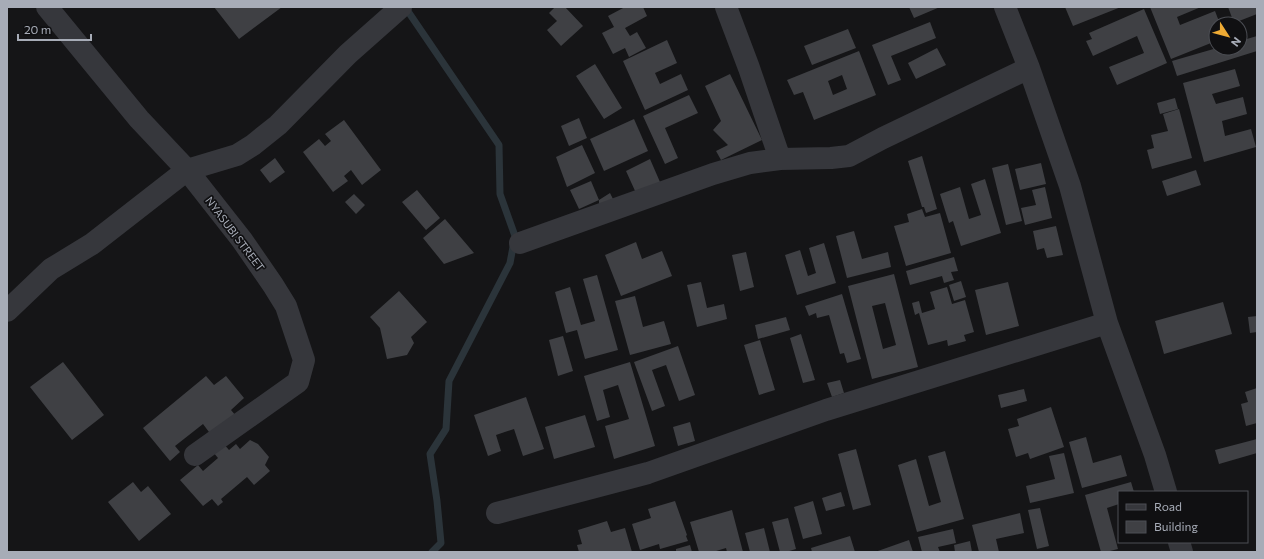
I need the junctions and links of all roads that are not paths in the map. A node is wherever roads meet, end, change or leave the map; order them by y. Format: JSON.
{"nodes":[{"id":1,"x":47,"y":7,"type":"edge"},
{"id":2,"x":401,"y":7,"type":"edge"},
{"id":3,"x":726,"y":7,"type":"edge"},
{"id":4,"x":1005,"y":7,"type":"edge"},
{"id":5,"x":1029,"y":68,"type":"junction"},
{"id":6,"x":780,"y":159,"type":"junction"},
{"id":7,"x":187,"y":170,"type":"junction"},
{"id":8,"x":520,"y":243,"type":"dead end"},
{"id":9,"x":7,"y":311,"type":"edge"},
{"id":10,"x":1107,"y":323,"type":"junction"},
{"id":11,"x":195,"y":455,"type":"dead end"},
{"id":12,"x":1166,"y":491,"type":"edge"},
{"id":13,"x":497,"y":513,"type":"dead end"}],
"edges":[{"from":1,"to":7,"type":"street","name":"NYASUBI STREET"},
{"from":2,"to":7,"type":"street"},
{"from":3,"to":6,"type":"street"},
{"from":4,"to":5,"type":"street"},
{"from":5,"to":6,"type":"street"},
{"from":5,"to":10,"type":"street"},
{"from":6,"to":8,"type":"street"},
{"from":7,"to":9,"type":"street"},
{"from":7,"to":11,"type":"street","name":"NYASUBI STREET"},
{"from":10,"to":12,"type":"street"},
{"from":10,"to":13,"type":"street"}]}
